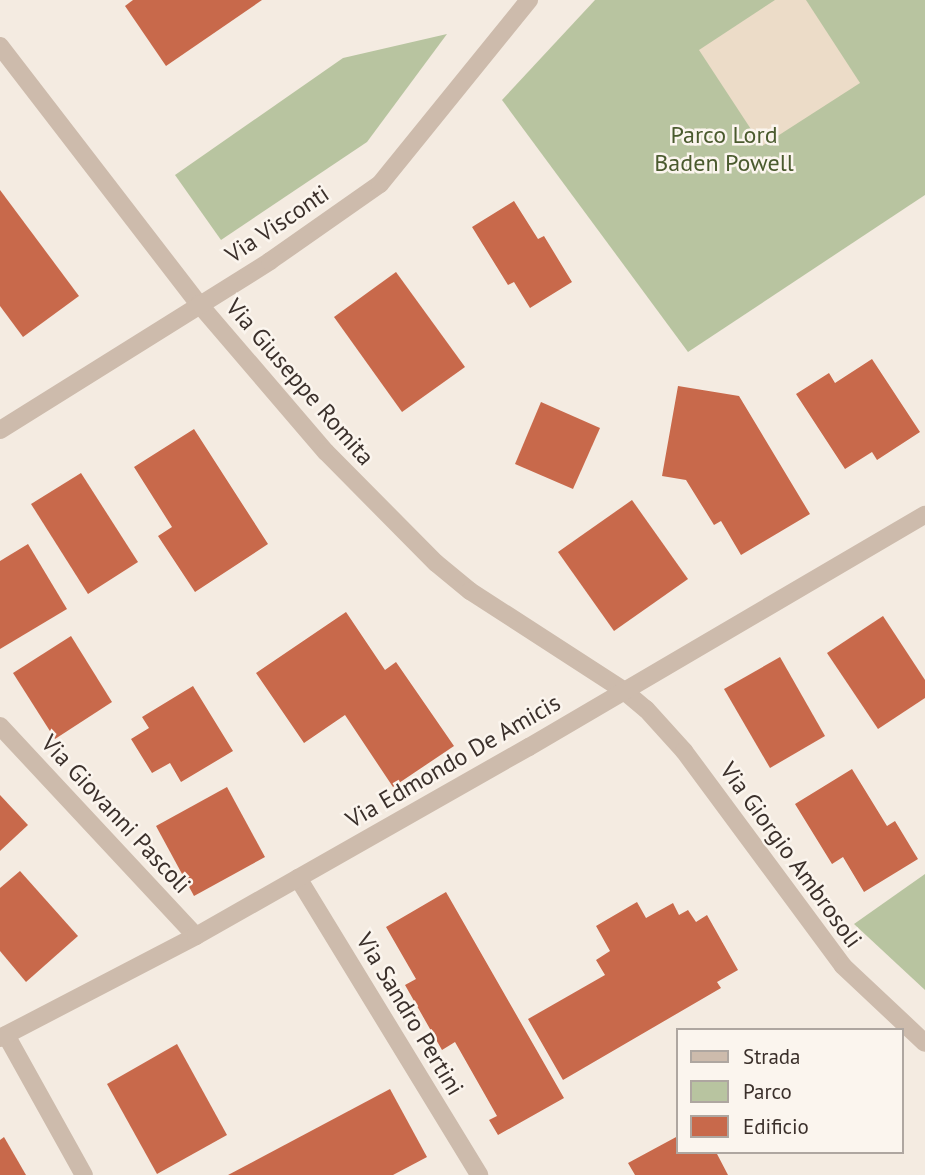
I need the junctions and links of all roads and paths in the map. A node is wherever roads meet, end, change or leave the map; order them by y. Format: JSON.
{"nodes":[{"id":1,"x":529,"y":0,"type":"edge"},
{"id":2,"x":0,"y":46,"type":"edge"},
{"id":3,"x":199,"y":304,"type":"junction"},
{"id":4,"x":0,"y":430,"type":"edge"},
{"id":5,"x":925,"y":515,"type":"edge"},
{"id":6,"x":623,"y":691,"type":"junction"},
{"id":7,"x":0,"y":726,"type":"edge"},
{"id":8,"x":298,"y":878,"type":"junction"},
{"id":9,"x":196,"y":936,"type":"junction"},
{"id":10,"x":3,"y":1037,"type":"edge"},
{"id":11,"x":925,"y":1043,"type":"edge"},
{"id":12,"x":84,"y":1175,"type":"edge"},
{"id":13,"x":479,"y":1175,"type":"edge"}],
"edges":[{"from":1,"to":3,"type":"street","name":"Via Visconti"},
{"from":2,"to":3,"type":"street","name":"Via Giuseppe Romita"},
{"from":3,"to":4,"type":"street","name":"Via Visconti"},
{"from":3,"to":6,"type":"street","name":"Via Giuseppe Romita"},
{"from":5,"to":6,"type":"street","name":"Via Edmondo De Amicis"},
{"from":6,"to":8,"type":"street","name":"Via Edmondo De Amicis"},
{"from":6,"to":11,"type":"street","name":"Via Giorgio Ambrosoli"},
{"from":7,"to":9,"type":"street","name":"Via Giovanni Pascoli"},
{"from":8,"to":9,"type":"street","name":"Via Edmondo De Amicis"},
{"from":8,"to":13,"type":"street","name":"Via Sandro Pertini"},
{"from":9,"to":10,"type":"street","name":"Via Edmondo De Amicis"},
{"from":10,"to":12,"type":"street"}]}
